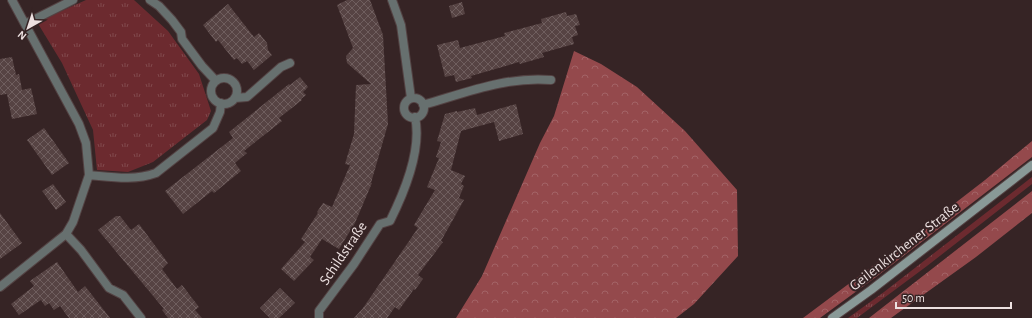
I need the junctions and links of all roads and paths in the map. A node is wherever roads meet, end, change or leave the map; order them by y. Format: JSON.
{"nodes":[{"id":1,"x":12,"y":0,"type":"edge"},
{"id":2,"x":73,"y":0,"type":"edge"},
{"id":3,"x":150,"y":0,"type":"edge"},
{"id":4,"x":392,"y":0,"type":"edge"},
{"id":5,"x":25,"y":24,"type":"junction"},
{"id":6,"x":290,"y":63,"type":"dead end"},
{"id":7,"x":551,"y":80,"type":"dead end"},
{"id":8,"x":216,"y":81,"type":"junction"},
{"id":9,"x":236,"y":98,"type":"junction"},
{"id":10,"x":411,"y":98,"type":"junction"},
{"id":11,"x":221,"y":103,"type":"junction"},
{"id":12,"x":423,"y":105,"type":"junction"},
{"id":13,"x":415,"y":117,"type":"junction"},
{"id":14,"x":1032,"y":165,"type":"edge"},
{"id":15,"x":89,"y":175,"type":"junction"},
{"id":16,"x":66,"y":234,"type":"junction"},
{"id":17,"x":0,"y":287,"type":"edge"},
{"id":18,"x":141,"y":318,"type":"edge"},
{"id":19,"x":319,"y":318,"type":"edge"},
{"id":20,"x":832,"y":318,"type":"edge"}],
"edges":[{"from":1,"to":5,"type":"street"},
{"from":2,"to":5,"type":"street"},
{"from":3,"to":8,"type":"street"},
{"from":4,"to":10,"type":"street"},
{"from":5,"to":15,"type":"street"},
{"from":6,"to":9,"type":"street"},
{"from":7,"to":12,"type":"street"},
{"from":8,"to":9,"type":"street"},
{"from":8,"to":11,"type":"street"},
{"from":9,"to":11,"type":"street"},
{"from":10,"to":12,"type":"street"},
{"from":10,"to":13,"type":"street"},
{"from":11,"to":15,"type":"street"},
{"from":12,"to":13,"type":"street"},
{"from":13,"to":19,"type":"street","name":"Schildstraße"},
{"from":14,"to":20,"type":"main road","name":"Geilenkirchener Straße"},
{"from":15,"to":16,"type":"street"},
{"from":16,"to":17,"type":"street"},
{"from":16,"to":18,"type":"street"}]}
